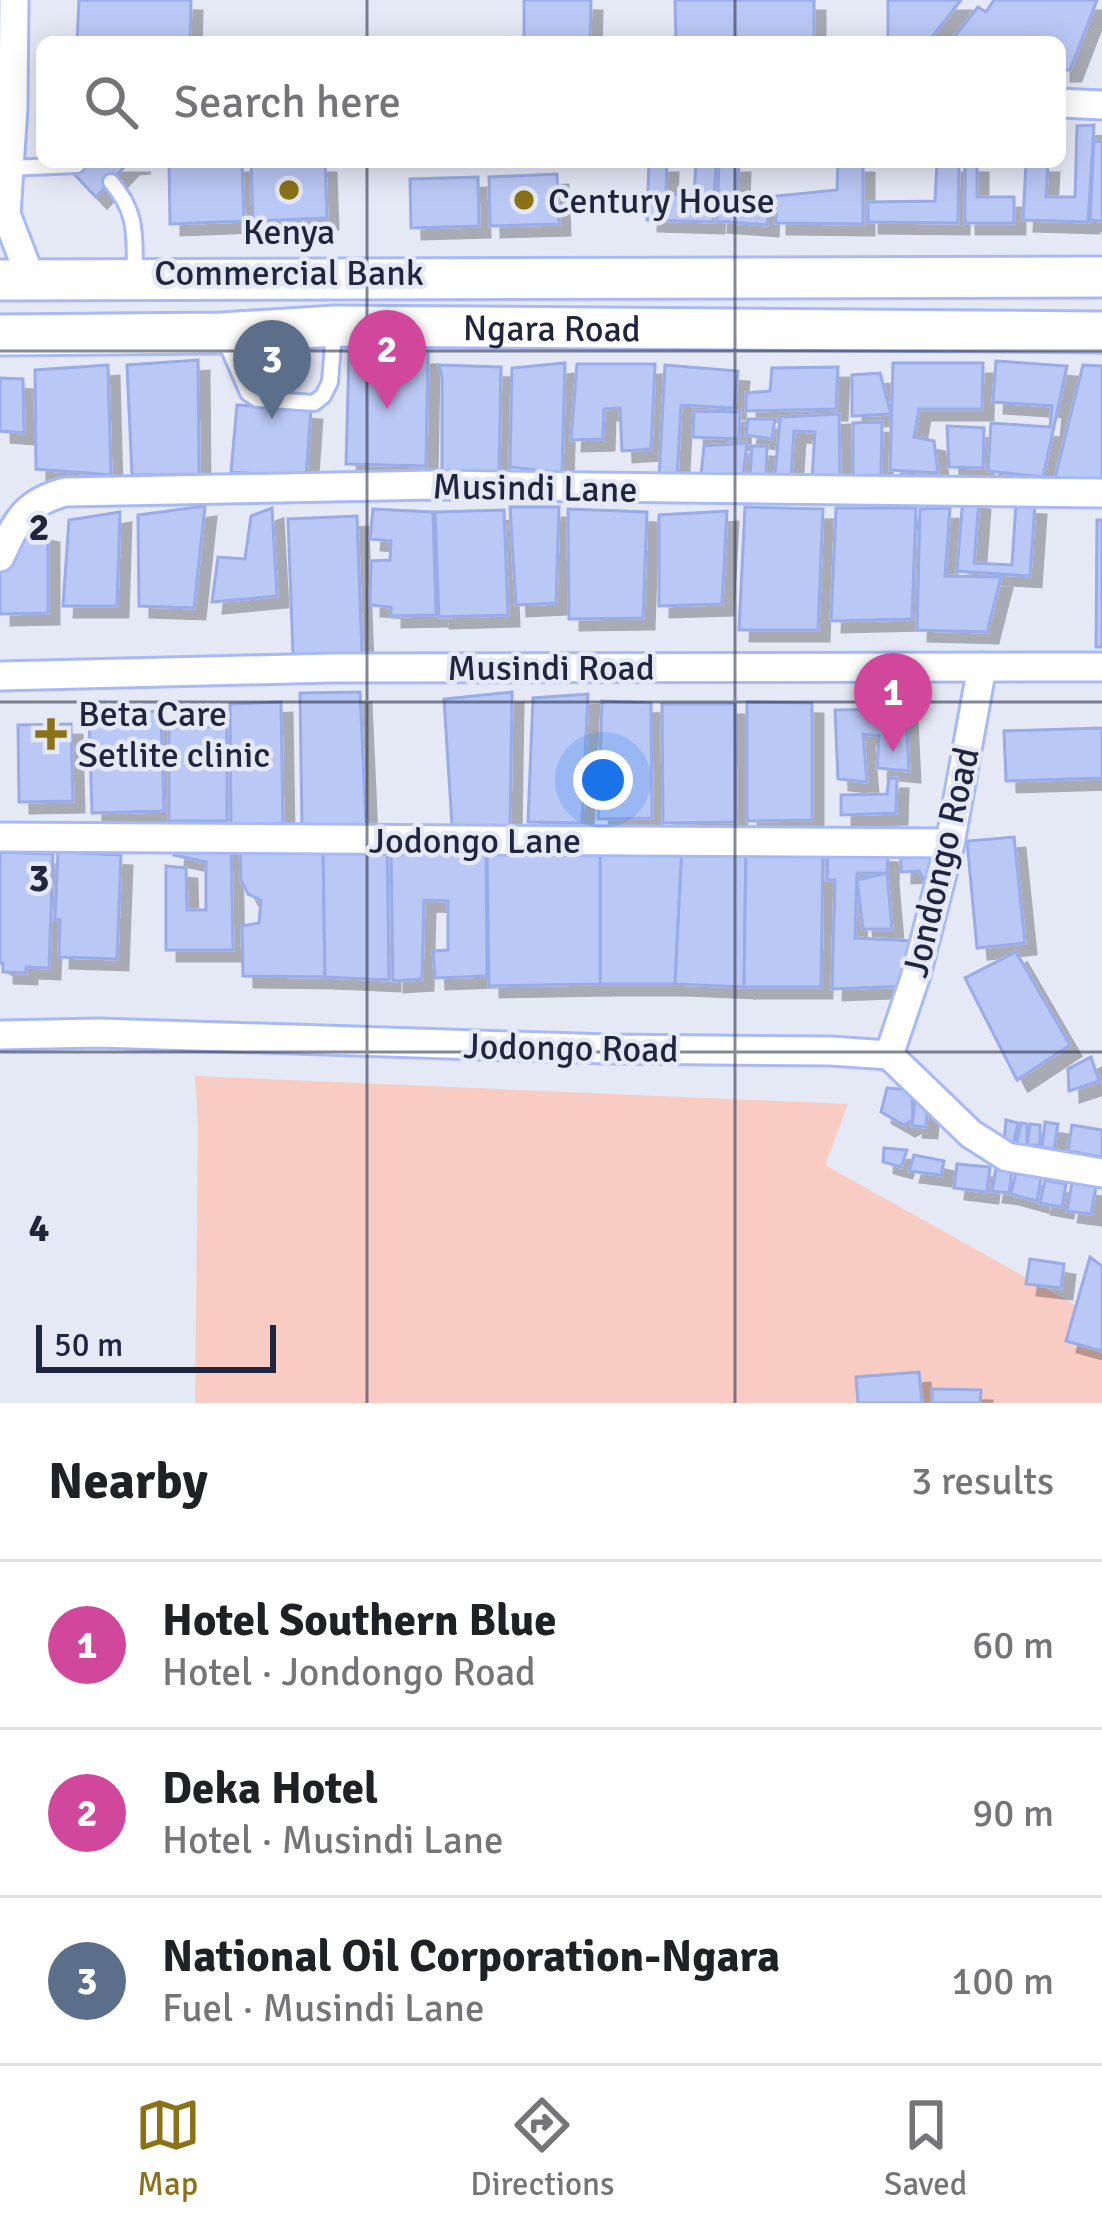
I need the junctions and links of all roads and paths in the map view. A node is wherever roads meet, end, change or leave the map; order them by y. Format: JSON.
{"nodes":[{"id":1,"x":9,"y":19,"type":"edge"},
{"id":2,"x":1066,"y":103,"type":"edge"},
{"id":3,"x":1102,"y":105,"type":"edge"},
{"id":4,"x":13,"y":108,"type":"junction"},
{"id":5,"x":36,"y":108,"type":"edge"},
{"id":6,"x":36,"y":167,"type":"edge"},
{"id":7,"x":9,"y":168,"type":"junction"},
{"id":8,"x":111,"y":182,"type":"dead end"},
{"id":9,"x":3,"y":219,"type":"edge"},
{"id":10,"x":559,"y":276,"type":"junction"},
{"id":11,"x":1102,"y":277,"type":"edge"},
{"id":12,"x":135,"y":278,"type":"junction"},
{"id":13,"x":15,"y":279,"type":"edge"},
{"id":14,"x":335,"y":326,"type":"junction"},
{"id":15,"x":561,"y":330,"type":"junction"},
{"id":16,"x":1102,"y":332,"type":"edge"},
{"id":17,"x":221,"y":333,"type":"junction"},
{"id":18,"x":0,"y":334,"type":"edge"},
{"id":19,"x":1102,"y":493,"type":"edge"},
{"id":20,"x":0,"y":557,"type":"edge"},
{"id":21,"x":982,"y":667,"type":"junction"},
{"id":22,"x":1102,"y":667,"type":"edge"},
{"id":23,"x":0,"y":676,"type":"edge"},
{"id":24,"x":0,"y":837,"type":"edge"},
{"id":25,"x":950,"y":843,"type":"junction"},
{"id":26,"x":0,"y":1035,"type":"edge"},
{"id":27,"x":890,"y":1055,"type":"junction"},
{"id":28,"x":1102,"y":1173,"type":"edge"}],
"edges":[{"from":1,"to":4,"type":"street"},
{"from":2,"to":3,"type":"street"},
{"from":4,"to":5,"type":"street"},
{"from":4,"to":7,"type":"street"},
{"from":6,"to":7,"type":"lane"},
{"from":7,"to":9,"type":"street"},
{"from":8,"to":12,"type":"lane"},
{"from":9,"to":13,"type":"street"},
{"from":10,"to":11,"type":"main road","name":"Ngara Road"},
{"from":10,"to":12,"type":"main road","name":"Ngara Road"},
{"from":10,"to":15,"type":"main road"},
{"from":12,"to":13,"type":"main road","name":"Ngara Road"},
{"from":14,"to":15,"type":"main road","name":"Ngara Road"},
{"from":14,"to":17,"type":"main road","name":"Ngara Road"},
{"from":14,"to":17,"type":"lane"},
{"from":15,"to":16,"type":"main road","name":"Ngara Road"},
{"from":17,"to":18,"type":"main road","name":"Ngara Road"},
{"from":19,"to":20,"type":"street","name":"Musindi Lane"},
{"from":21,"to":22,"type":"street","name":"Musindi Road"},
{"from":21,"to":23,"type":"street","name":"Musindi Road"},
{"from":21,"to":25,"type":"street","name":"Jondongo Road"},
{"from":24,"to":25,"type":"street","name":"Jodongo Lane"},
{"from":25,"to":27,"type":"street","name":"Jondongo Road"},
{"from":26,"to":27,"type":"street","name":"Jodongo Road"},
{"from":27,"to":28,"type":"street"}]}
